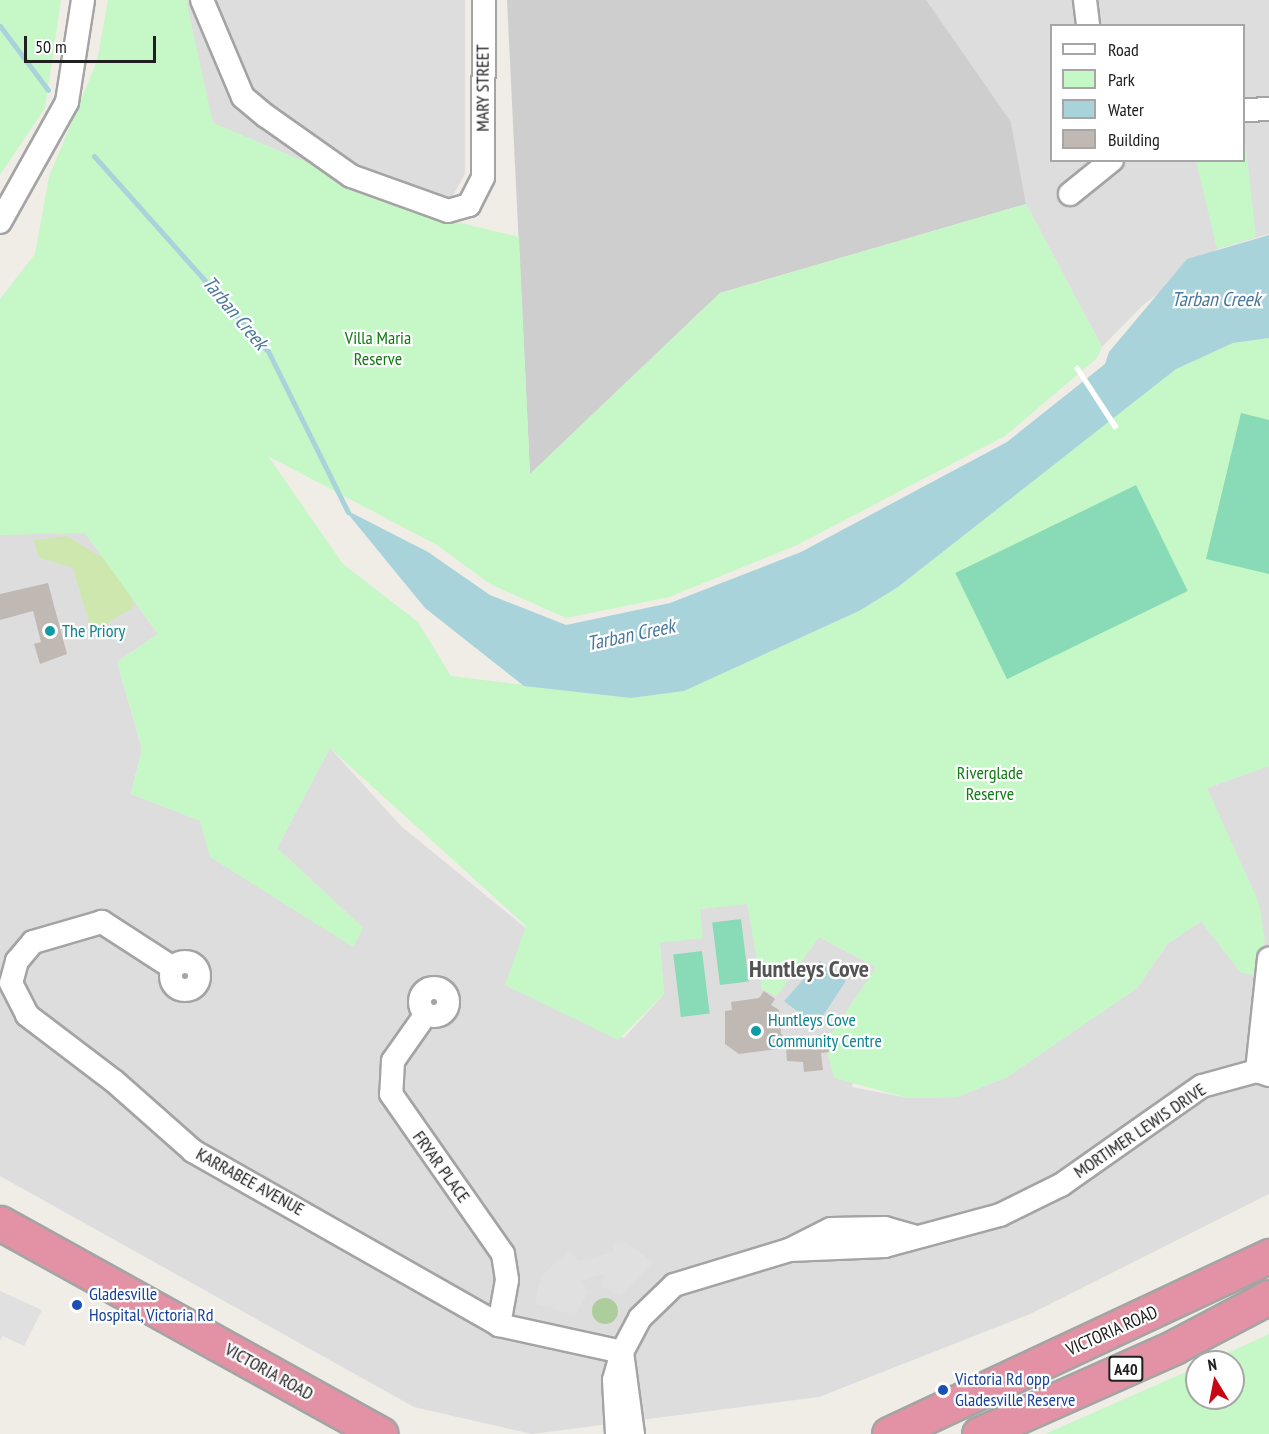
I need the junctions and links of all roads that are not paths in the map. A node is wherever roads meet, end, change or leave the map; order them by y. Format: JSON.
{"nodes":[{"id":1,"x":83,"y":0,"type":"edge"},
{"id":2,"x":202,"y":0,"type":"edge"},
{"id":3,"x":484,"y":0,"type":"edge"},
{"id":4,"x":1085,"y":0,"type":"edge"},
{"id":5,"x":1088,"y":24,"type":"edge"},
{"id":6,"x":1269,"y":109,"type":"edge"},
{"id":7,"x":1245,"y":110,"type":"edge"},
{"id":8,"x":1110,"y":162,"type":"edge"},
{"id":9,"x":1070,"y":194,"type":"dead end"},
{"id":10,"x":0,"y":222,"type":"edge"},
{"id":11,"x":1269,"y":959,"type":"edge"},
{"id":12,"x":173,"y":968,"type":"dead end"},
{"id":13,"x":426,"y":1014,"type":"dead end"},
{"id":14,"x":1263,"y":1073,"type":"edge"},
{"id":15,"x":0,"y":1222,"type":"edge"},
{"id":16,"x":0,"y":1243,"type":"edge"},
{"id":17,"x":1269,"y":1256,"type":"edge"},
{"id":18,"x":1269,"y":1297,"type":"edge"},
{"id":19,"x":1254,"y":1309,"type":"edge"},
{"id":20,"x":499,"y":1325,"type":"junction"},
{"id":21,"x":622,"y":1352,"type":"junction"},
{"id":22,"x":630,"y":1433,"type":"edge"},
{"id":23,"x":348,"y":1434,"type":"edge"},
{"id":24,"x":380,"y":1434,"type":"edge"},
{"id":25,"x":889,"y":1434,"type":"edge"},
{"id":26,"x":979,"y":1434,"type":"edge"}],
"edges":[{"from":1,"to":10,"type":"street"},
{"from":2,"to":3,"type":"street","name":"MARY STREET"},
{"from":4,"to":5,"type":"street"},
{"from":6,"to":7,"type":"street"},
{"from":8,"to":9,"type":"street"},
{"from":11,"to":14,"type":"street"},
{"from":12,"to":20,"type":"street","name":"KARRABEE AVENUE"},
{"from":13,"to":20,"type":"street","name":"FRYAR PLACE"},
{"from":14,"to":21,"type":"street","name":"MORTIMER LEWIS DRIVE"},
{"from":15,"to":24,"type":"highway","name":"VICTORIA ROAD"},
{"from":16,"to":23,"type":"highway","name":"VICTORIA ROAD"},
{"from":17,"to":25,"type":"highway","name":"VICTORIA ROAD","number":"A40"},
{"from":18,"to":19,"type":"highway","number":"A40"},
{"from":19,"to":26,"type":"highway","number":"A40"},
{"from":20,"to":21,"type":"street","name":"KARRABEE AVENUE"},
{"from":21,"to":22,"type":"street","name":"MORTIMER LEWIS DRIVE"}]}
